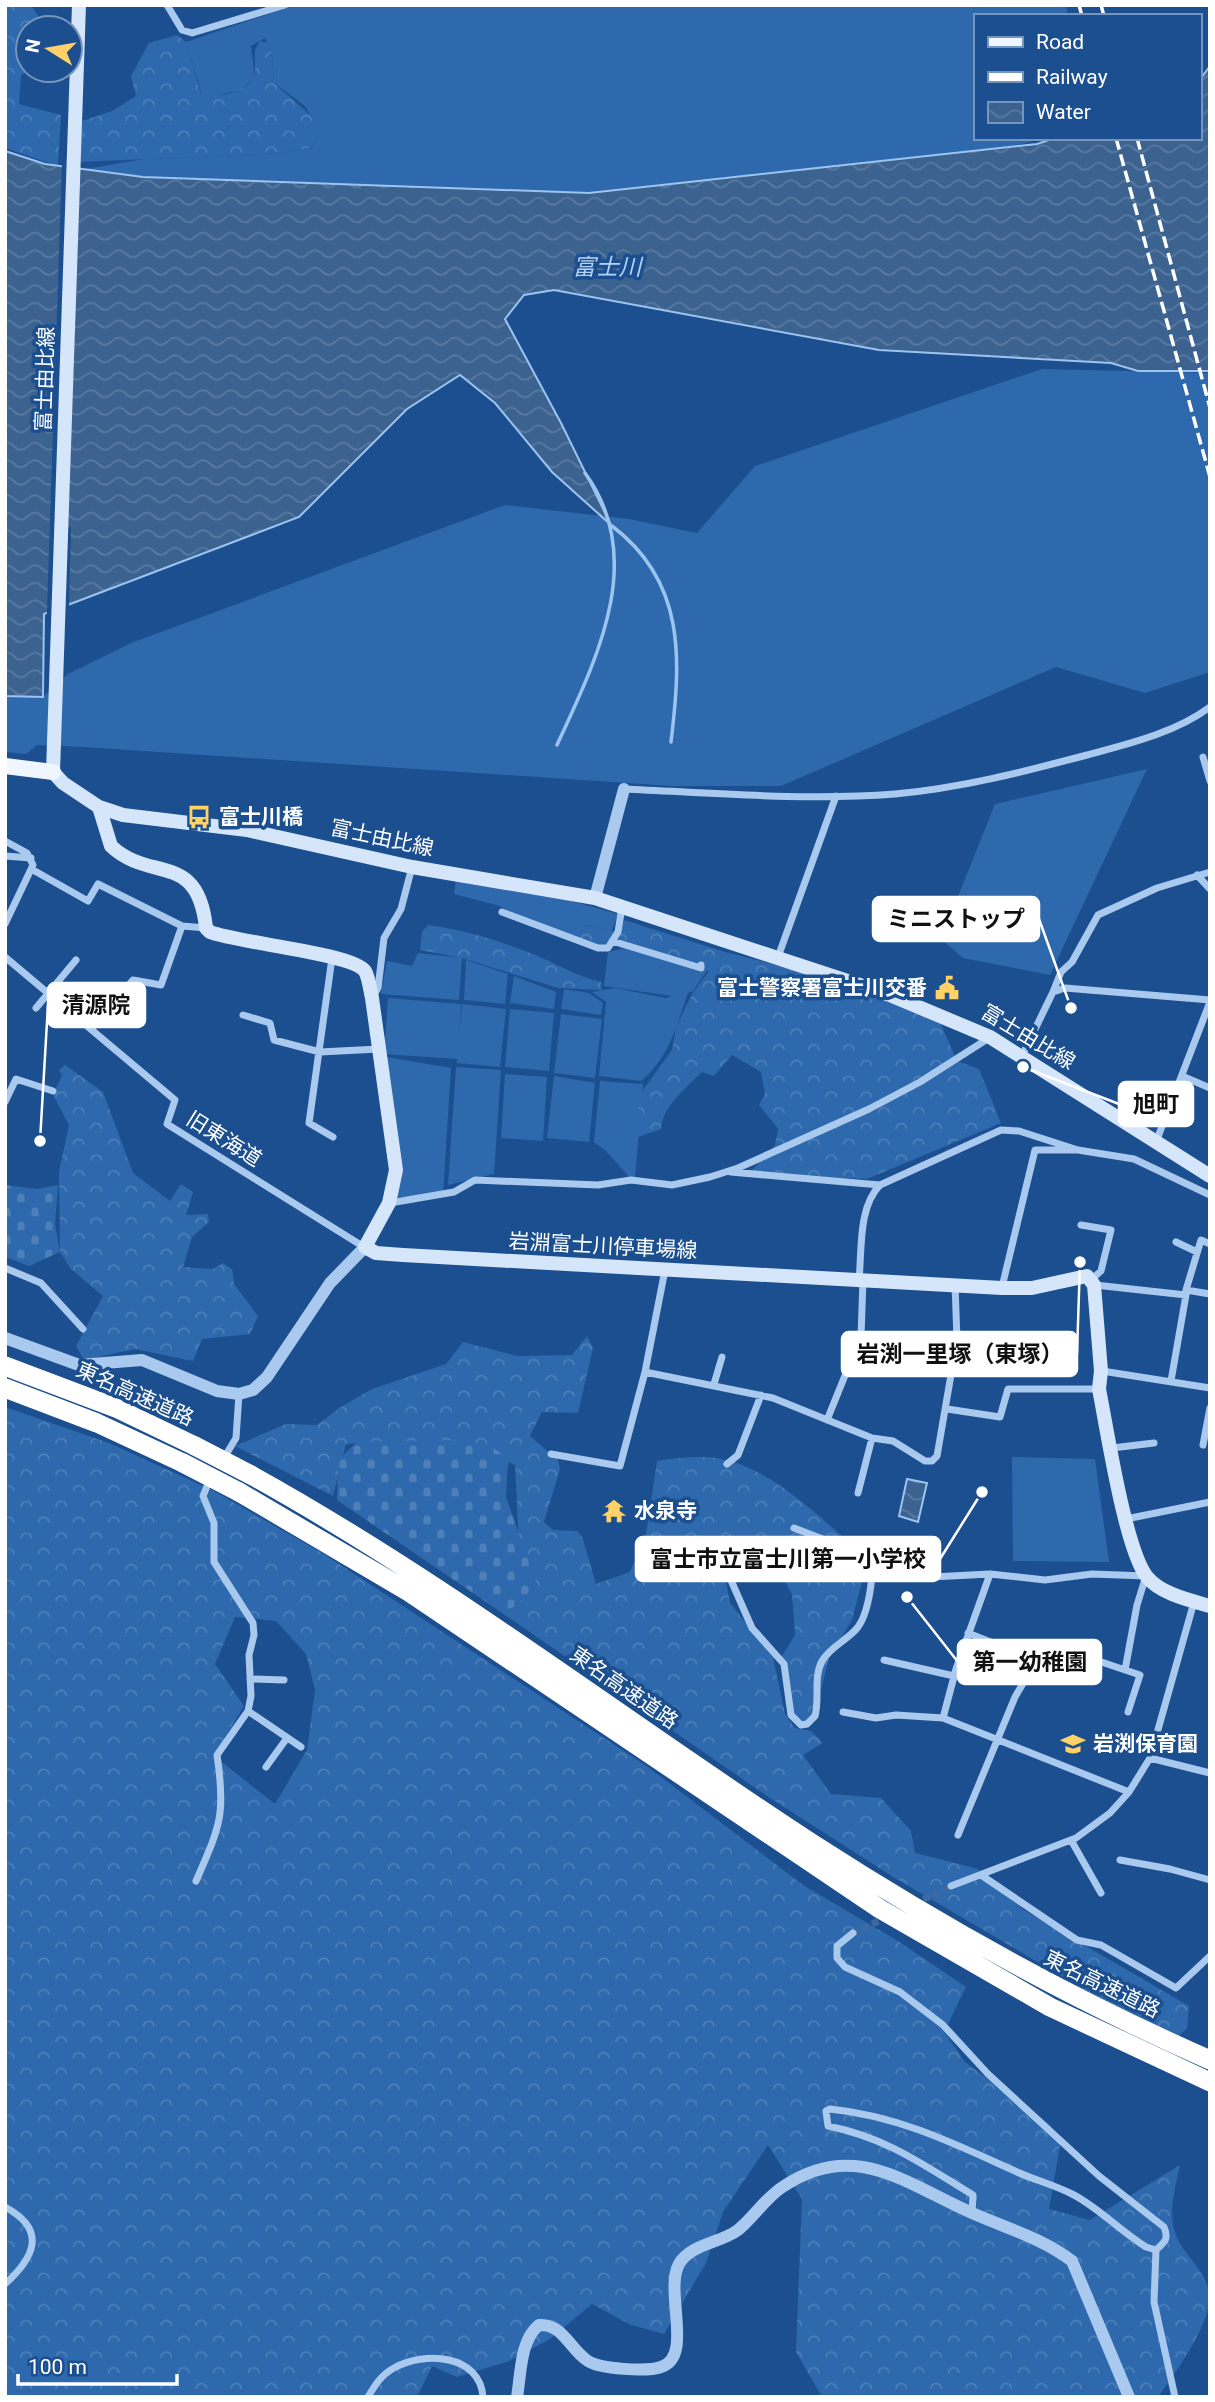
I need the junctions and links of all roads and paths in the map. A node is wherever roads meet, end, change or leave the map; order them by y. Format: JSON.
{"nodes":[{"id":1,"x":79,"y":5,"type":"edge"},
{"id":2,"x":167,"y":5,"type":"edge"},
{"id":3,"x":285,"y":5,"type":"edge"},
{"id":4,"x":1210,"y":707,"type":"edge"},
{"id":5,"x":1210,"y":713,"type":"edge"},
{"id":6,"x":1200,"y":714,"type":"junction"},
{"id":7,"x":1203,"y":757,"type":"dead end"},
{"id":8,"x":5,"y":766,"type":"edge"},
{"id":9,"x":53,"y":772,"type":"junction"},
{"id":10,"x":1210,"y":781,"type":"edge"},
{"id":11,"x":624,"y":789,"type":"joint"},
{"id":12,"x":836,"y":796,"type":"junction"},
{"id":13,"x":99,"y":807,"type":"junction"},
{"id":14,"x":5,"y":841,"type":"edge"},
{"id":15,"x":5,"y":856,"type":"edge"},
{"id":16,"x":31,"y":858,"type":"junction"},
{"id":17,"x":412,"y":867,"type":"junction"},
{"id":18,"x":33,"y":870,"type":"junction"},
{"id":19,"x":1210,"y":872,"type":"edge"},
{"id":20,"x":1197,"y":875,"type":"junction"},
{"id":21,"x":1210,"y":889,"type":"edge"},
{"id":22,"x":595,"y":898,"type":"junction"},
{"id":23,"x":622,"y":906,"type":"junction"},
{"id":24,"x":502,"y":912,"type":"dead end"},
{"id":25,"x":5,"y":924,"type":"edge"},
{"id":26,"x":183,"y":926,"type":"junction"},
{"id":27,"x":206,"y":928,"type":"junction"},
{"id":28,"x":612,"y":941,"type":"junction"},
{"id":29,"x":5,"y":957,"type":"edge"},
{"id":30,"x":778,"y":957,"type":"junction"},
{"id":31,"x":332,"y":958,"type":"junction"},
{"id":32,"x":76,"y":960,"type":"dead end"},
{"id":33,"x":701,"y":965,"type":"dead end"},
{"id":34,"x":50,"y":992,"type":"junction"},
{"id":35,"x":1053,"y":992,"type":"junction"},
{"id":36,"x":372,"y":998,"type":"junction"},
{"id":37,"x":1210,"y":1001,"type":"edge"},
{"id":38,"x":36,"y":1008,"type":"dead end"},
{"id":39,"x":243,"y":1015,"type":"dead end"},
{"id":40,"x":92,"y":1028,"type":"junction"},
{"id":41,"x":990,"y":1037,"type":"junction"},
{"id":42,"x":379,"y":1049,"type":"junction"},
{"id":43,"x":320,"y":1052,"type":"junction"},
{"id":44,"x":1022,"y":1056,"type":"junction"},
{"id":45,"x":1182,"y":1076,"type":"junction"},
{"id":46,"x":1210,"y":1088,"type":"edge"},
{"id":47,"x":53,"y":1091,"type":"dead end"},
{"id":48,"x":5,"y":1102,"type":"edge"},
{"id":49,"x":333,"y":1137,"type":"dead end"},
{"id":50,"x":1156,"y":1142,"type":"junction"},
{"id":51,"x":1078,"y":1150,"type":"junction"},
{"id":52,"x":726,"y":1172,"type":"junction"},
{"id":53,"x":1210,"y":1176,"type":"edge"},
{"id":54,"x":880,"y":1185,"type":"junction"},
{"id":55,"x":1210,"y":1195,"type":"edge"},
{"id":56,"x":389,"y":1203,"type":"junction"},
{"id":57,"x":1081,"y":1225,"type":"dead end"},
{"id":58,"x":1176,"y":1242,"type":"dead end"},
{"id":59,"x":1210,"y":1244,"type":"edge"},
{"id":60,"x":365,"y":1247,"type":"junction"},
{"id":61,"x":1197,"y":1252,"type":"junction"},
{"id":62,"x":5,"y":1268,"type":"edge"},
{"id":63,"x":665,"y":1270,"type":"junction"},
{"id":64,"x":861,"y":1280,"type":"junction"},
{"id":65,"x":1093,"y":1282,"type":"junction"},
{"id":66,"x":955,"y":1283,"type":"junction"},
{"id":67,"x":1002,"y":1288,"type":"junction"},
{"id":68,"x":1186,"y":1293,"type":"junction"},
{"id":69,"x":1210,"y":1294,"type":"edge"},
{"id":70,"x":83,"y":1329,"type":"dead end"},
{"id":71,"x":5,"y":1338,"type":"edge"},
{"id":72,"x":722,"y":1357,"type":"dead end"},
{"id":73,"x":5,"y":1366,"type":"edge"},
{"id":74,"x":1101,"y":1371,"type":"junction"},
{"id":75,"x":645,"y":1372,"type":"junction"},
{"id":76,"x":1171,"y":1381,"type":"junction"},
{"id":77,"x":714,"y":1384,"type":"junction"},
{"id":78,"x":5,"y":1388,"type":"edge"},
{"id":79,"x":1210,"y":1388,"type":"edge"},
{"id":80,"x":1099,"y":1389,"type":"junction"},
{"id":81,"x":239,"y":1394,"type":"junction"},
{"id":82,"x":761,"y":1395,"type":"junction"},
{"id":83,"x":1210,"y":1408,"type":"edge"},
{"id":84,"x":947,"y":1409,"type":"junction"},
{"id":85,"x":827,"y":1420,"type":"junction"},
{"id":86,"x":872,"y":1438,"type":"junction"},
{"id":87,"x":1154,"y":1443,"type":"dead end"},
{"id":88,"x":1203,"y":1446,"type":"dead end"},
{"id":89,"x":1112,"y":1448,"type":"junction"},
{"id":90,"x":551,"y":1454,"type":"dead end"},
{"id":91,"x":727,"y":1464,"type":"dead end"},
{"id":92,"x":858,"y":1493,"type":"dead end"},
{"id":93,"x":1210,"y":1502,"type":"edge"},
{"id":94,"x":1126,"y":1518,"type":"junction"},
{"id":95,"x":794,"y":1528,"type":"dead end"},
{"id":96,"x":873,"y":1562,"type":"junction"},
{"id":97,"x":990,"y":1574,"type":"junction"},
{"id":98,"x":1146,"y":1576,"type":"junction"},
{"id":99,"x":730,"y":1578,"type":"dead end"},
{"id":100,"x":1194,"y":1602,"type":"junction"},
{"id":101,"x":1210,"y":1606,"type":"edge"},
{"id":102,"x":968,"y":1633,"type":"junction"},
{"id":103,"x":1003,"y":1647,"type":"dead end"},
{"id":104,"x":884,"y":1660,"type":"dead end"},
{"id":105,"x":1125,"y":1671,"type":"junction"},
{"id":106,"x":954,"y":1676,"type":"junction"},
{"id":107,"x":250,"y":1679,"type":"junction"},
{"id":108,"x":284,"y":1680,"type":"dead end"},
{"id":109,"x":248,"y":1711,"type":"junction"},
{"id":110,"x":843,"y":1712,"type":"dead end"},
{"id":111,"x":1128,"y":1712,"type":"dead end"},
{"id":112,"x":943,"y":1718,"type":"junction"},
{"id":113,"x":287,"y":1738,"type":"junction"},
{"id":114,"x":998,"y":1739,"type":"junction"},
{"id":115,"x":301,"y":1747,"type":"dead end"},
{"id":116,"x":1150,"y":1758,"type":"junction"},
{"id":117,"x":266,"y":1767,"type":"dead end"},
{"id":118,"x":1210,"y":1773,"type":"edge"},
{"id":119,"x":1129,"y":1792,"type":"junction"},
{"id":120,"x":958,"y":1835,"type":"dead end"},
{"id":121,"x":1071,"y":1840,"type":"junction"},
{"id":122,"x":1120,"y":1860,"type":"dead end"},
{"id":123,"x":981,"y":1875,"type":"junction"},
{"id":124,"x":1210,"y":1880,"type":"edge"},
{"id":125,"x":196,"y":1881,"type":"dead end"},
{"id":126,"x":951,"y":1885,"type":"tunnel mouth"},
{"id":127,"x":1101,"y":1893,"type":"dead end"},
{"id":128,"x":853,"y":1933,"type":"tunnel mouth"},
{"id":129,"x":1210,"y":1956,"type":"edge"},
{"id":130,"x":1210,"y":2060,"type":"edge"},
{"id":131,"x":1210,"y":2082,"type":"edge"},
{"id":132,"x":5,"y":2207,"type":"edge"},
{"id":133,"x":972,"y":2213,"type":"junction"},
{"id":134,"x":1156,"y":2250,"type":"junction"},
{"id":135,"x":5,"y":2284,"type":"edge"},
{"id":136,"x":368,"y":2397,"type":"edge"},
{"id":137,"x":483,"y":2397,"type":"edge"},
{"id":138,"x":517,"y":2397,"type":"edge"},
{"id":139,"x":1129,"y":2397,"type":"edge"},
{"id":140,"x":1175,"y":2397,"type":"edge"}],
"edges":[{"from":1,"to":9,"type":"main road","name":"富士由比線"},
{"from":2,"to":3,"type":"street"},
{"from":4,"to":6,"type":"street"},
{"from":5,"to":6,"type":"street"},
{"from":6,"to":12,"type":"street"},
{"from":7,"to":10,"type":"street"},
{"from":8,"to":9,"type":"main road"},
{"from":9,"to":13,"type":"main road","name":"富士由比線"},
{"from":11,"to":12,"type":"street"},
{"from":11,"to":22,"type":"street"},
{"from":12,"to":30,"type":"street"},
{"from":13,"to":17,"type":"main road","name":"富士由比線"},
{"from":13,"to":27,"type":"main road"},
{"from":14,"to":16,"type":"street"},
{"from":15,"to":16,"type":"street"},
{"from":16,"to":18,"type":"street"},
{"from":17,"to":22,"type":"main road","name":"富士由比線"},
{"from":17,"to":36,"type":"street"},
{"from":18,"to":25,"type":"street"},
{"from":18,"to":26,"type":"street"},
{"from":19,"to":20,"type":"street"},
{"from":20,"to":21,"type":"street"},
{"from":20,"to":35,"type":"street"},
{"from":22,"to":23,"type":"main road","name":"富士由比線"},
{"from":23,"to":28,"type":"street"},
{"from":23,"to":30,"type":"main road","name":"富士由比線"},
{"from":24,"to":28,"type":"street"},
{"from":26,"to":27,"type":"street"},
{"from":26,"to":40,"type":"street"},
{"from":27,"to":31,"type":"main road"},
{"from":28,"to":33,"type":"street"},
{"from":29,"to":34,"type":"street","name":"旧東海道"},
{"from":30,"to":41,"type":"main road","name":"富士由比線"},
{"from":31,"to":36,"type":"main road"},
{"from":31,"to":43,"type":"street"},
{"from":32,"to":34,"type":"street"},
{"from":34,"to":38,"type":"street"},
{"from":34,"to":40,"type":"street","name":"旧東海道"},
{"from":35,"to":37,"type":"street"},
{"from":35,"to":44,"type":"street"},
{"from":36,"to":42,"type":"main road"},
{"from":37,"to":45,"type":"street"},
{"from":39,"to":43,"type":"street"},
{"from":40,"to":60,"type":"street","name":"旧東海道"},
{"from":41,"to":44,"type":"main road","name":"富士由比線"},
{"from":41,"to":52,"type":"street"},
{"from":42,"to":43,"type":"street"},
{"from":42,"to":56,"type":"main road"},
{"from":43,"to":49,"type":"street"},
{"from":44,"to":50,"type":"main road","name":"富士由比線"},
{"from":45,"to":46,"type":"street"},
{"from":45,"to":50,"type":"street"},
{"from":47,"to":48,"type":"street"},
{"from":50,"to":53,"type":"main road","name":"富士由比線"},
{"from":51,"to":54,"type":"street"},
{"from":51,"to":55,"type":"street"},
{"from":51,"to":67,"type":"street"},
{"from":52,"to":54,"type":"street"},
{"from":52,"to":56,"type":"street"},
{"from":54,"to":64,"type":"street"},
{"from":56,"to":60,"type":"main road"},
{"from":57,"to":65,"type":"street"},
{"from":58,"to":61,"type":"street"},
{"from":59,"to":61,"type":"street"},
{"from":60,"to":63,"type":"main road","name":"岩淵富士川停車場線"},
{"from":60,"to":81,"type":"street"},
{"from":61,"to":68,"type":"street"},
{"from":62,"to":70,"type":"street"},
{"from":63,"to":64,"type":"main road","name":"岩淵富士川停車場線"},
{"from":63,"to":75,"type":"street"},
{"from":64,"to":66,"type":"main road","name":"岩淵富士川停車場線"},
{"from":64,"to":85,"type":"street"},
{"from":65,"to":67,"type":"main road","name":"岩淵富士川停車場線"},
{"from":65,"to":68,"type":"street"},
{"from":65,"to":74,"type":"main road"},
{"from":66,"to":67,"type":"main road","name":"岩淵富士川停車場線"},
{"from":66,"to":84,"type":"street"},
{"from":68,"to":69,"type":"street"},
{"from":68,"to":76,"type":"street"},
{"from":71,"to":81,"type":"street"},
{"from":72,"to":77,"type":"street"},
{"from":73,"to":130,"type":"highway","name":"東名高速道路","bridge":true},
{"from":74,"to":76,"type":"street"},
{"from":74,"to":80,"type":"main road"},
{"from":75,"to":77,"type":"street"},
{"from":75,"to":90,"type":"street"},
{"from":76,"to":79,"type":"street"},
{"from":77,"to":82,"type":"street"},
{"from":78,"to":131,"type":"highway","name":"東名高速道路","bridge":true},
{"from":80,"to":84,"type":"street"},
{"from":80,"to":89,"type":"main road"},
{"from":81,"to":107,"type":"street"},
{"from":82,"to":85,"type":"street"},
{"from":82,"to":91,"type":"street"},
{"from":83,"to":88,"type":"street"},
{"from":84,"to":86,"type":"street"},
{"from":85,"to":86,"type":"street"},
{"from":86,"to":92,"type":"street"},
{"from":87,"to":89,"type":"street"},
{"from":89,"to":94,"type":"main road"},
{"from":93,"to":94,"type":"street"},
{"from":94,"to":98,"type":"main road"},
{"from":95,"to":96,"type":"street"},
{"from":96,"to":97,"type":"street"},
{"from":96,"to":99,"type":"street"},
{"from":97,"to":98,"type":"street"},
{"from":97,"to":102,"type":"street"},
{"from":98,"to":100,"type":"main road"},
{"from":98,"to":105,"type":"street"},
{"from":100,"to":101,"type":"main road"},
{"from":100,"to":116,"type":"street"},
{"from":102,"to":103,"type":"street"},
{"from":102,"to":106,"type":"street"},
{"from":104,"to":106,"type":"street"},
{"from":105,"to":111,"type":"street"},
{"from":105,"to":114,"type":"street"},
{"from":106,"to":112,"type":"street"},
{"from":107,"to":108,"type":"street"},
{"from":107,"to":109,"type":"street"},
{"from":109,"to":113,"type":"street"},
{"from":109,"to":125,"type":"street"},
{"from":110,"to":112,"type":"street"},
{"from":112,"to":114,"type":"street"},
{"from":113,"to":115,"type":"street"},
{"from":113,"to":117,"type":"street"},
{"from":114,"to":119,"type":"street"},
{"from":114,"to":120,"type":"street"},
{"from":116,"to":118,"type":"street"},
{"from":116,"to":119,"type":"street"},
{"from":119,"to":121,"type":"street"},
{"from":121,"to":123,"type":"street"},
{"from":121,"to":127,"type":"street"},
{"from":122,"to":124,"type":"street"},
{"from":123,"to":126,"type":"street"},
{"from":123,"to":129,"type":"street"},
{"from":128,"to":134,"type":"street"},
{"from":132,"to":135,"type":"street"},
{"from":133,"to":134,"type":"street"},
{"from":133,"to":138,"type":"street"},
{"from":133,"to":139,"type":"street"},
{"from":134,"to":140,"type":"street"},
{"from":136,"to":137,"type":"street"}]}
